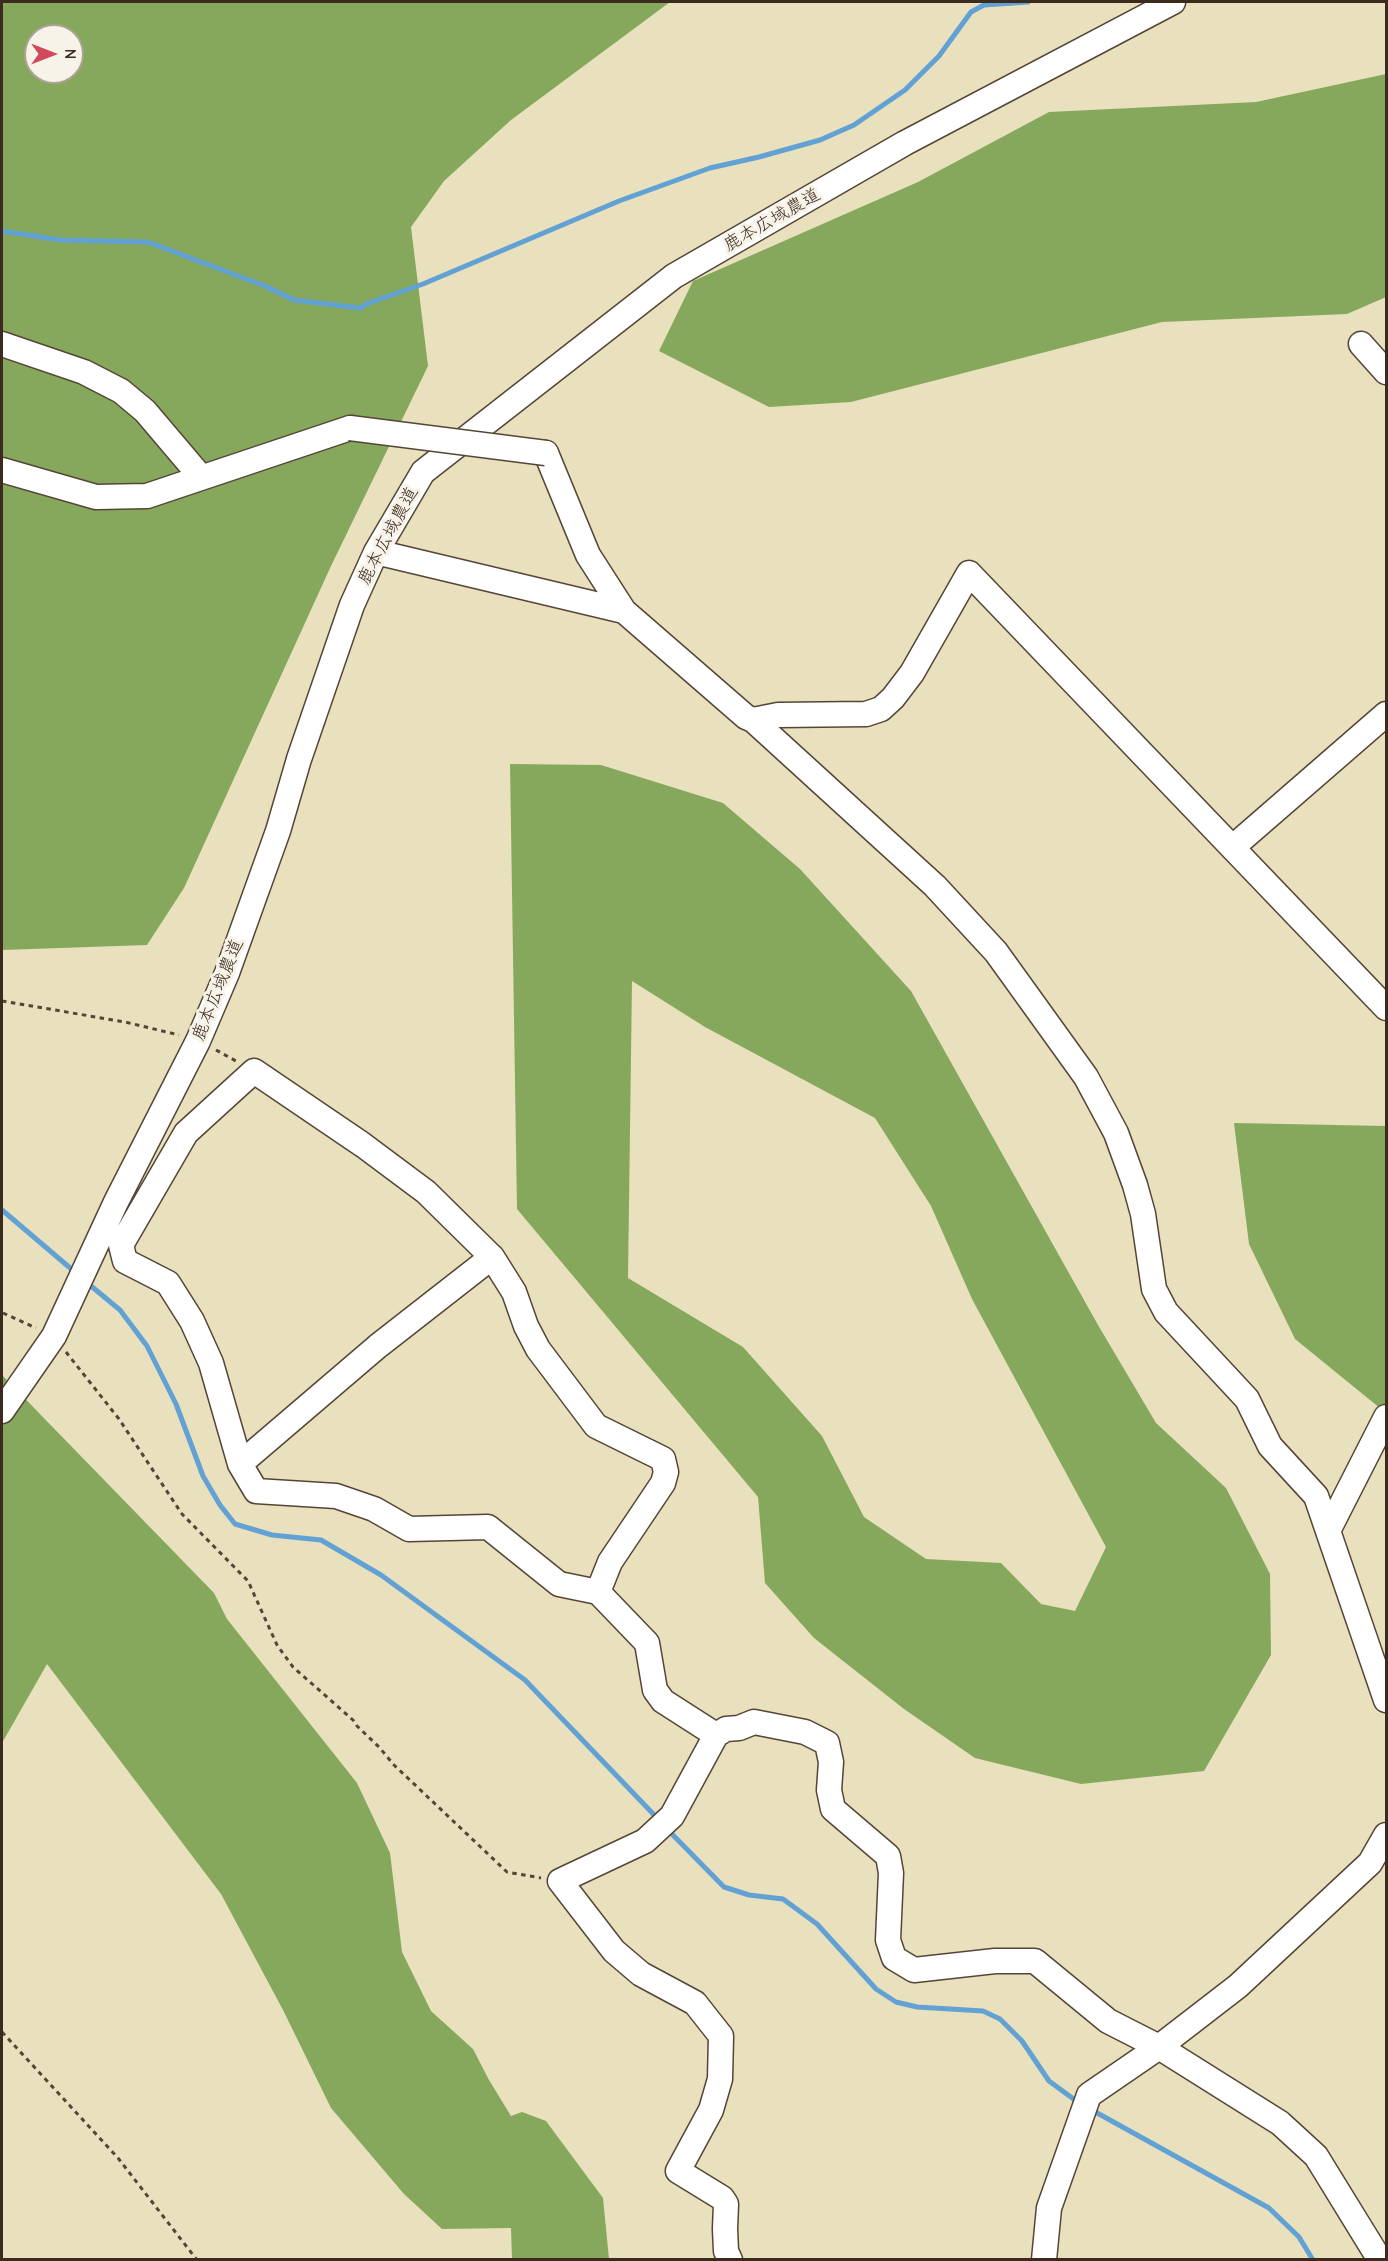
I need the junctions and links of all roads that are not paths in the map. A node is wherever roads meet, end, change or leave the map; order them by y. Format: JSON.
{"nodes":[{"id":1,"x":1173,"y":2,"type":"edge"},
{"id":2,"x":2,"y":344,"type":"edge"},
{"id":3,"x":1361,"y":344,"type":"dead end"},
{"id":4,"x":1386,"y":372,"type":"edge"},
{"id":5,"x":2,"y":470,"type":"edge"},
{"id":6,"x":201,"y":477,"type":"junction"},
{"id":7,"x":376,"y":552,"type":"junction"},
{"id":8,"x":624,"y":611,"type":"junction"},
{"id":9,"x":1386,"y":714,"type":"edge"},
{"id":10,"x":753,"y":720,"type":"junction"},
{"id":11,"x":1233,"y":847,"type":"junction"},
{"id":12,"x":1386,"y":1008,"type":"edge"},
{"id":13,"x":492,"y":1257,"type":"junction"},
{"id":14,"x":2,"y":1411,"type":"edge"},
{"id":15,"x":1386,"y":1417,"type":"edge"},
{"id":16,"x":240,"y":1464,"type":"junction"},
{"id":17,"x":1328,"y":1531,"type":"junction"},
{"id":18,"x":598,"y":1592,"type":"junction"},
{"id":19,"x":1386,"y":1700,"type":"edge"},
{"id":20,"x":716,"y":1735,"type":"junction"},
{"id":21,"x":1386,"y":1835,"type":"edge"},
{"id":22,"x":1159,"y":2047,"type":"junction"},
{"id":23,"x":730,"y":2259,"type":"edge"},
{"id":24,"x":1044,"y":2259,"type":"edge"},
{"id":25,"x":1380,"y":2259,"type":"edge"}],
"edges":[{"from":1,"to":7,"type":"street","name":"鹿本広域農道"},
{"from":2,"to":6,"type":"street"},
{"from":3,"to":4,"type":"street"},
{"from":5,"to":6,"type":"street"},
{"from":6,"to":8,"type":"street","bridge":true},
{"from":7,"to":8,"type":"street"},
{"from":7,"to":14,"type":"street","name":"鹿本広域農道"},
{"from":8,"to":10,"type":"street"},
{"from":9,"to":11,"type":"street"},
{"from":10,"to":11,"type":"street"},
{"from":10,"to":17,"type":"street"},
{"from":11,"to":12,"type":"street"},
{"from":13,"to":16,"type":"street"},
{"from":13,"to":16,"type":"street"},
{"from":13,"to":18,"type":"street"},
{"from":15,"to":17,"type":"street"},
{"from":16,"to":18,"type":"street"},
{"from":17,"to":19,"type":"street"},
{"from":18,"to":20,"type":"street"},
{"from":20,"to":22,"type":"street"},
{"from":20,"to":23,"type":"street"},
{"from":21,"to":22,"type":"street"},
{"from":22,"to":24,"type":"street"},
{"from":22,"to":25,"type":"street"}]}
